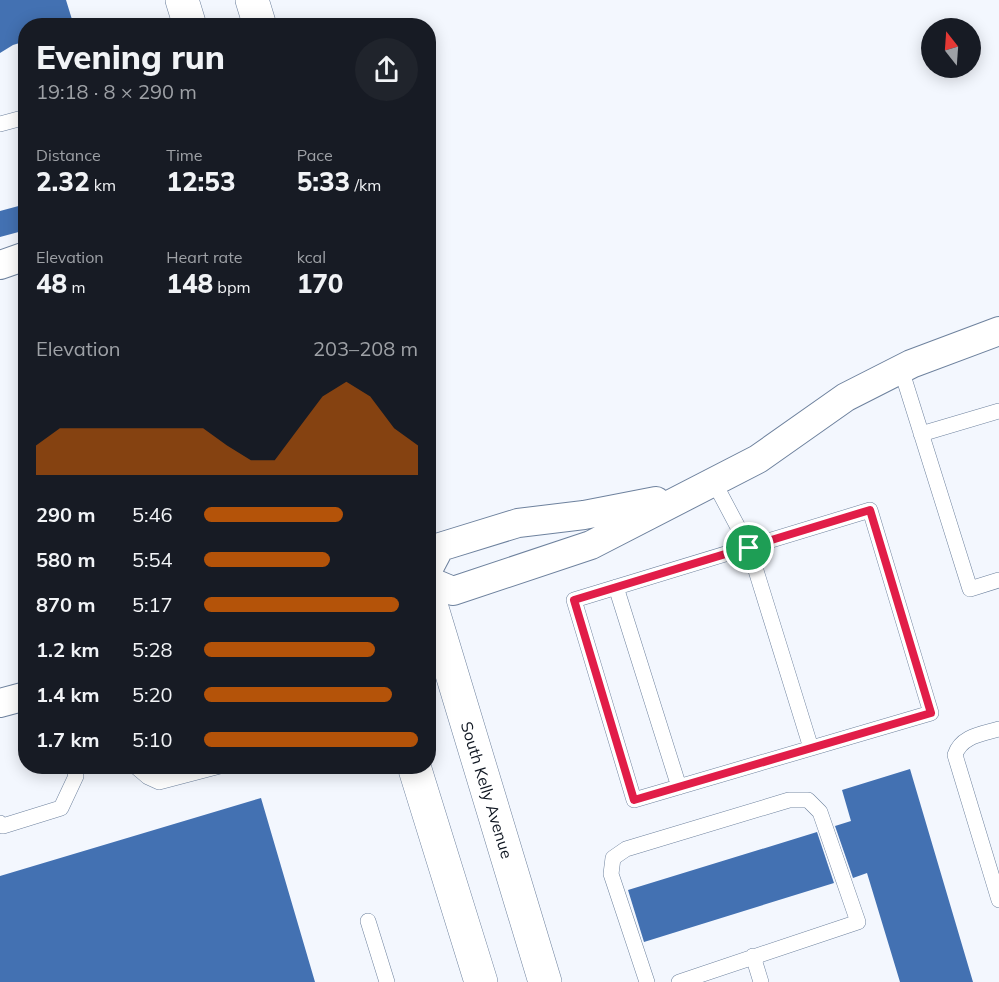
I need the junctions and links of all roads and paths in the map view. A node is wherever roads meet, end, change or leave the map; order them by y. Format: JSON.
{"nodes":[{"id":1,"x":182,"y":0,"type":"edge"},
{"id":2,"x":252,"y":0,"type":"edge"},
{"id":3,"x":188,"y":18,"type":"edge"},
{"id":4,"x":258,"y":18,"type":"edge"},
{"id":5,"x":18,"y":119,"type":"edge"},
{"id":6,"x":0,"y":124,"type":"edge"},
{"id":7,"x":18,"y":259,"type":"edge"},
{"id":8,"x":0,"y":265,"type":"edge"},
{"id":9,"x":999,"y":331,"type":"edge"},
{"id":10,"x":901,"y":369,"type":"junction"},
{"id":11,"x":999,"y":411,"type":"edge"},
{"id":12,"x":921,"y":434,"type":"junction"},
{"id":13,"x":704,"y":488,"type":"junction"},
{"id":14,"x":749,"y":548,"type":"junction"},
{"id":15,"x":436,"y":555,"type":"edge"},
{"id":16,"x":999,"y":580,"type":"edge"},
{"id":17,"x":436,"y":584,"type":"edge"},
{"id":18,"x":616,"y":587,"type":"junction"},
{"id":19,"x":436,"y":621,"type":"edge"},
{"id":20,"x":18,"y":698,"type":"edge"},
{"id":21,"x":0,"y":703,"type":"edge"},
{"id":22,"x":999,"y":729,"type":"edge"},
{"id":23,"x":811,"y":748,"type":"junction"},
{"id":24,"x":75,"y":774,"type":"edge"},
{"id":25,"x":144,"y":774,"type":"edge"},
{"id":26,"x":190,"y":774,"type":"edge"},
{"id":27,"x":416,"y":774,"type":"edge"},
{"id":28,"x":679,"y":787,"type":"junction"},
{"id":29,"x":0,"y":823,"type":"edge"},
{"id":30,"x":999,"y":900,"type":"edge"},
{"id":31,"x":368,"y":921,"type":"dead end"},
{"id":32,"x":753,"y":956,"type":"junction"},
{"id":33,"x":387,"y":982,"type":"edge"},
{"id":34,"x":481,"y":982,"type":"edge"},
{"id":35,"x":545,"y":982,"type":"edge"},
{"id":36,"x":647,"y":982,"type":"edge"},
{"id":37,"x":679,"y":982,"type":"edge"},
{"id":38,"x":761,"y":982,"type":"edge"}],
"edges":[{"from":1,"to":3,"type":"main road"},
{"from":2,"to":4,"type":"main road"},
{"from":5,"to":6,"type":"lane"},
{"from":7,"to":8,"type":"street"},
{"from":9,"to":10,"type":"street"},
{"from":10,"to":12,"type":"lane"},
{"from":10,"to":13,"type":"street"},
{"from":11,"to":12,"type":"lane"},
{"from":12,"to":16,"type":"lane"},
{"from":13,"to":14,"type":"lane"},
{"from":13,"to":15,"type":"street"},
{"from":13,"to":17,"type":"street"},
{"from":14,"to":18,"type":"lane"},
{"from":14,"to":23,"type":"lane"},
{"from":14,"to":23,"type":"lane"},
{"from":18,"to":28,"type":"lane"},
{"from":18,"to":28,"type":"lane"},
{"from":19,"to":35,"type":"main road","name":"South Kelly Avenue"},
{"from":20,"to":21,"type":"street"},
{"from":22,"to":30,"type":"lane"},
{"from":23,"to":28,"type":"lane"},
{"from":24,"to":29,"type":"lane"},
{"from":25,"to":26,"type":"lane"},
{"from":27,"to":34,"type":"main road"},
{"from":31,"to":33,"type":"lane"},
{"from":32,"to":36,"type":"lane"},
{"from":32,"to":37,"type":"lane"},
{"from":32,"to":38,"type":"lane"}]}
